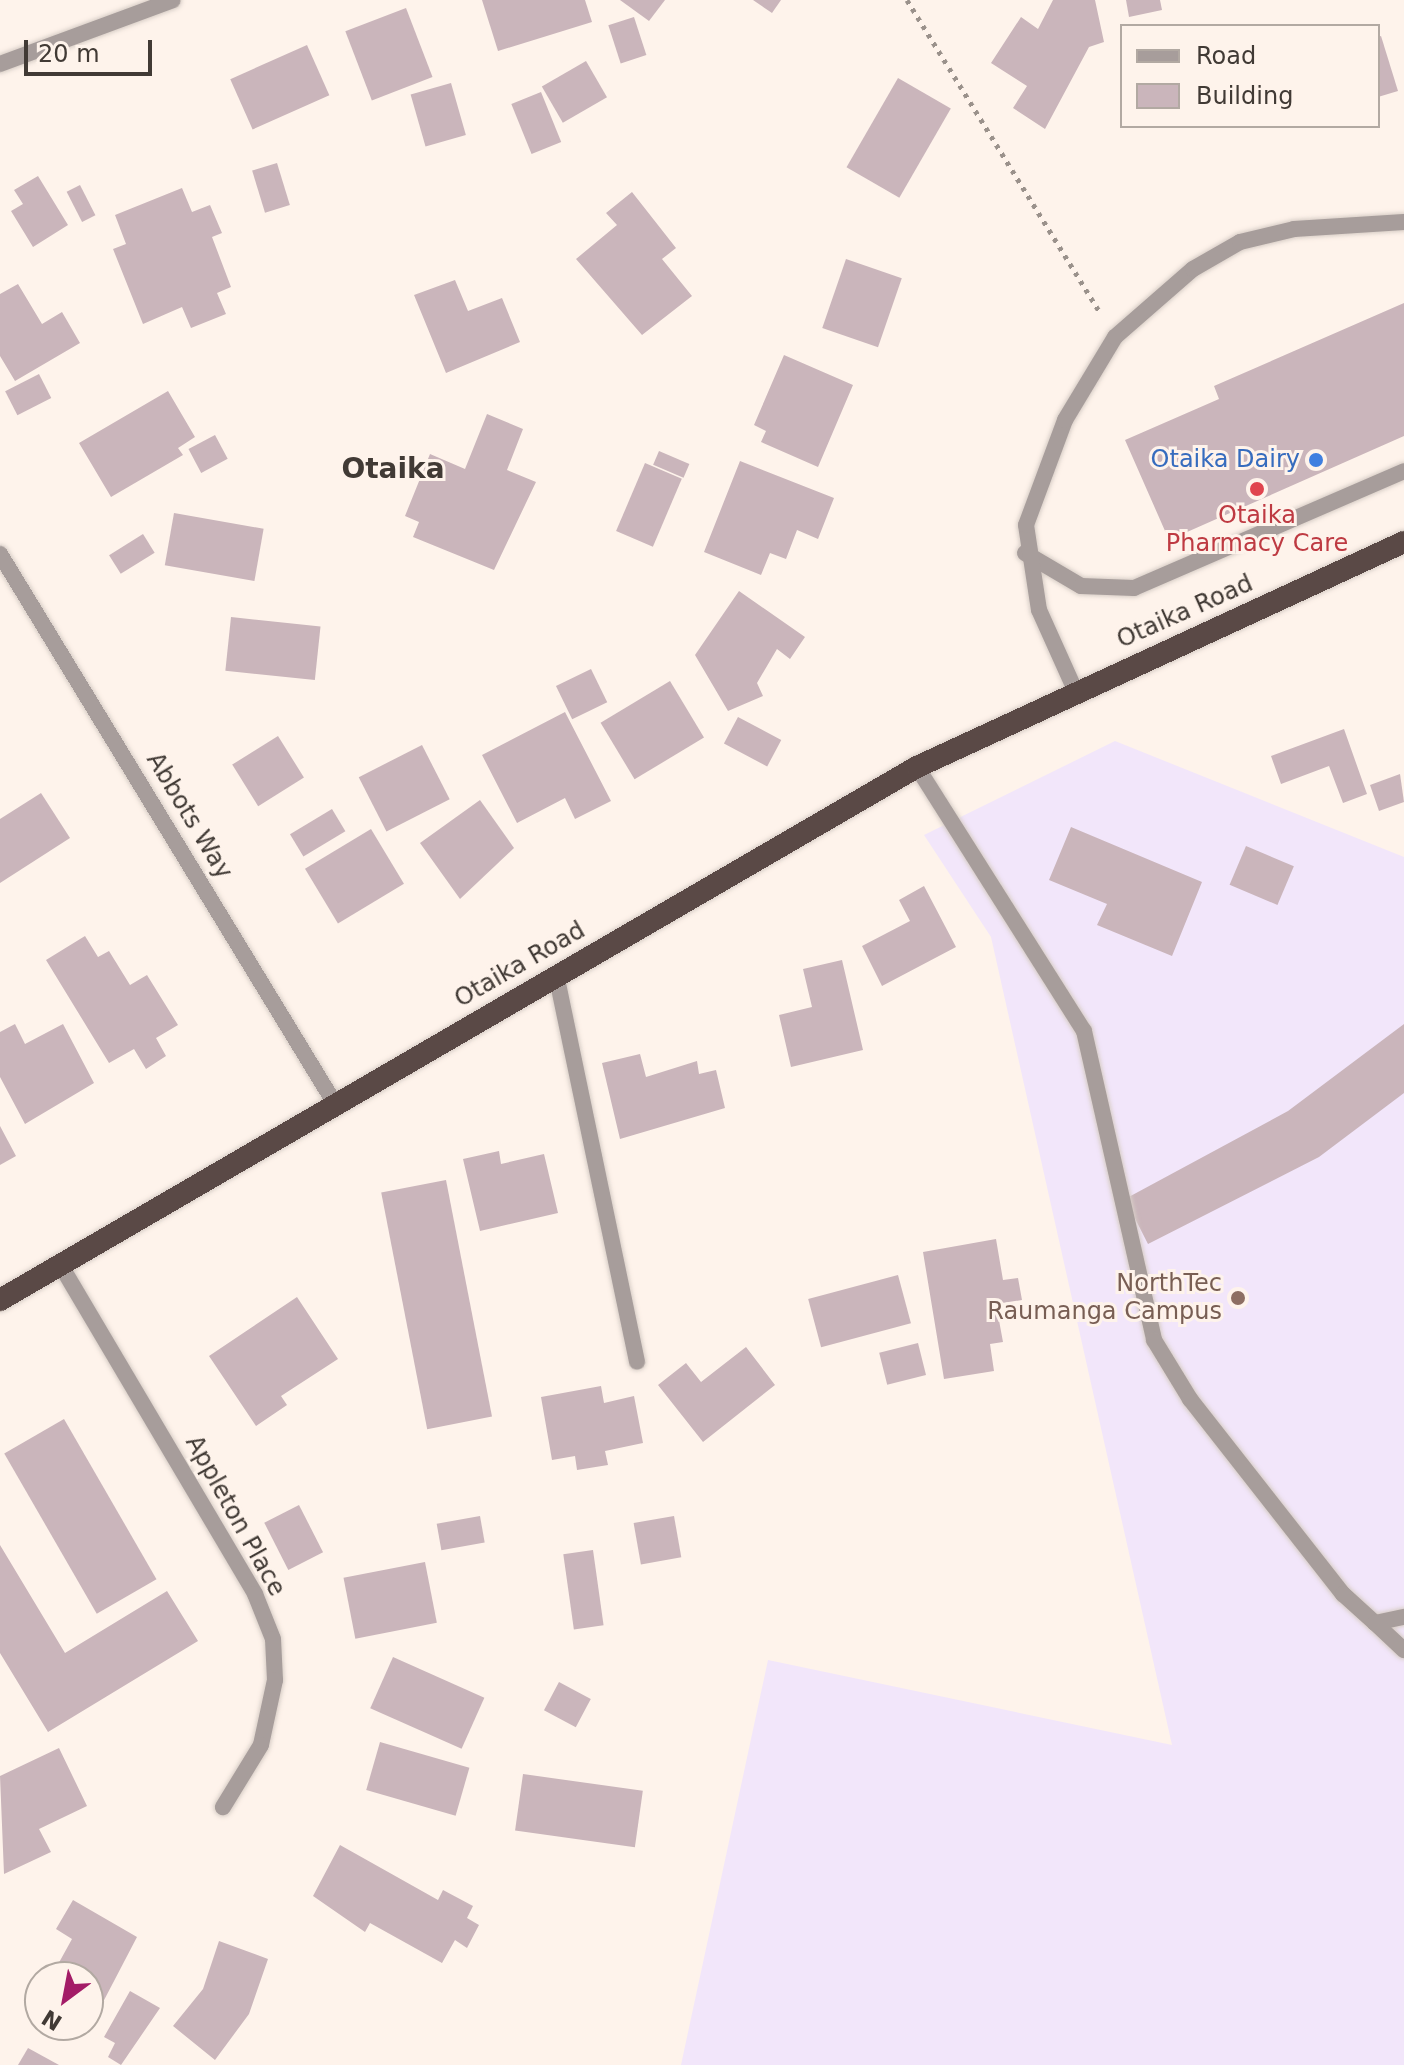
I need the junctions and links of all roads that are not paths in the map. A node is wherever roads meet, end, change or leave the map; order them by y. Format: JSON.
{"nodes":[{"id":1,"x":173,"y":0,"type":"edge"},
{"id":2,"x":0,"y":64,"type":"edge"},
{"id":3,"x":1404,"y":222,"type":"edge"},
{"id":4,"x":1404,"y":471,"type":"edge"},
{"id":5,"x":1404,"y":542,"type":"edge"},
{"id":6,"x":1025,"y":553,"type":"junction"},
{"id":7,"x":0,"y":554,"type":"edge"},
{"id":8,"x":1075,"y":690,"type":"junction"},
{"id":9,"x":917,"y":767,"type":"junction"},
{"id":10,"x":556,"y":974,"type":"junction"},
{"id":11,"x":335,"y":1104,"type":"junction"},
{"id":12,"x":60,"y":1264,"type":"junction"},
{"id":13,"x":0,"y":1300,"type":"edge"},
{"id":14,"x":637,"y":1362,"type":"dead end"},
{"id":15,"x":1404,"y":1617,"type":"edge"},
{"id":16,"x":1375,"y":1623,"type":"junction"},
{"id":17,"x":1404,"y":1650,"type":"edge"},
{"id":18,"x":223,"y":1807,"type":"dead end"}],
"edges":[{"from":1,"to":2,"type":"street"},
{"from":3,"to":6,"type":"street"},
{"from":4,"to":6,"type":"street"},
{"from":5,"to":8,"type":"highway","name":"Otaika Road"},
{"from":6,"to":8,"type":"street"},
{"from":7,"to":11,"type":"street","name":"Abbots Way"},
{"from":8,"to":9,"type":"highway","name":"Otaika Road"},
{"from":9,"to":10,"type":"highway","name":"Otaika Road"},
{"from":9,"to":16,"type":"street"},
{"from":10,"to":11,"type":"highway","name":"Otaika Road"},
{"from":10,"to":14,"type":"street"},
{"from":11,"to":12,"type":"highway","name":"Otaika Road"},
{"from":12,"to":13,"type":"highway","name":"Otaika Road"},
{"from":12,"to":18,"type":"street","name":"Appleton Place"},
{"from":15,"to":16,"type":"street"},
{"from":16,"to":17,"type":"street"}]}
